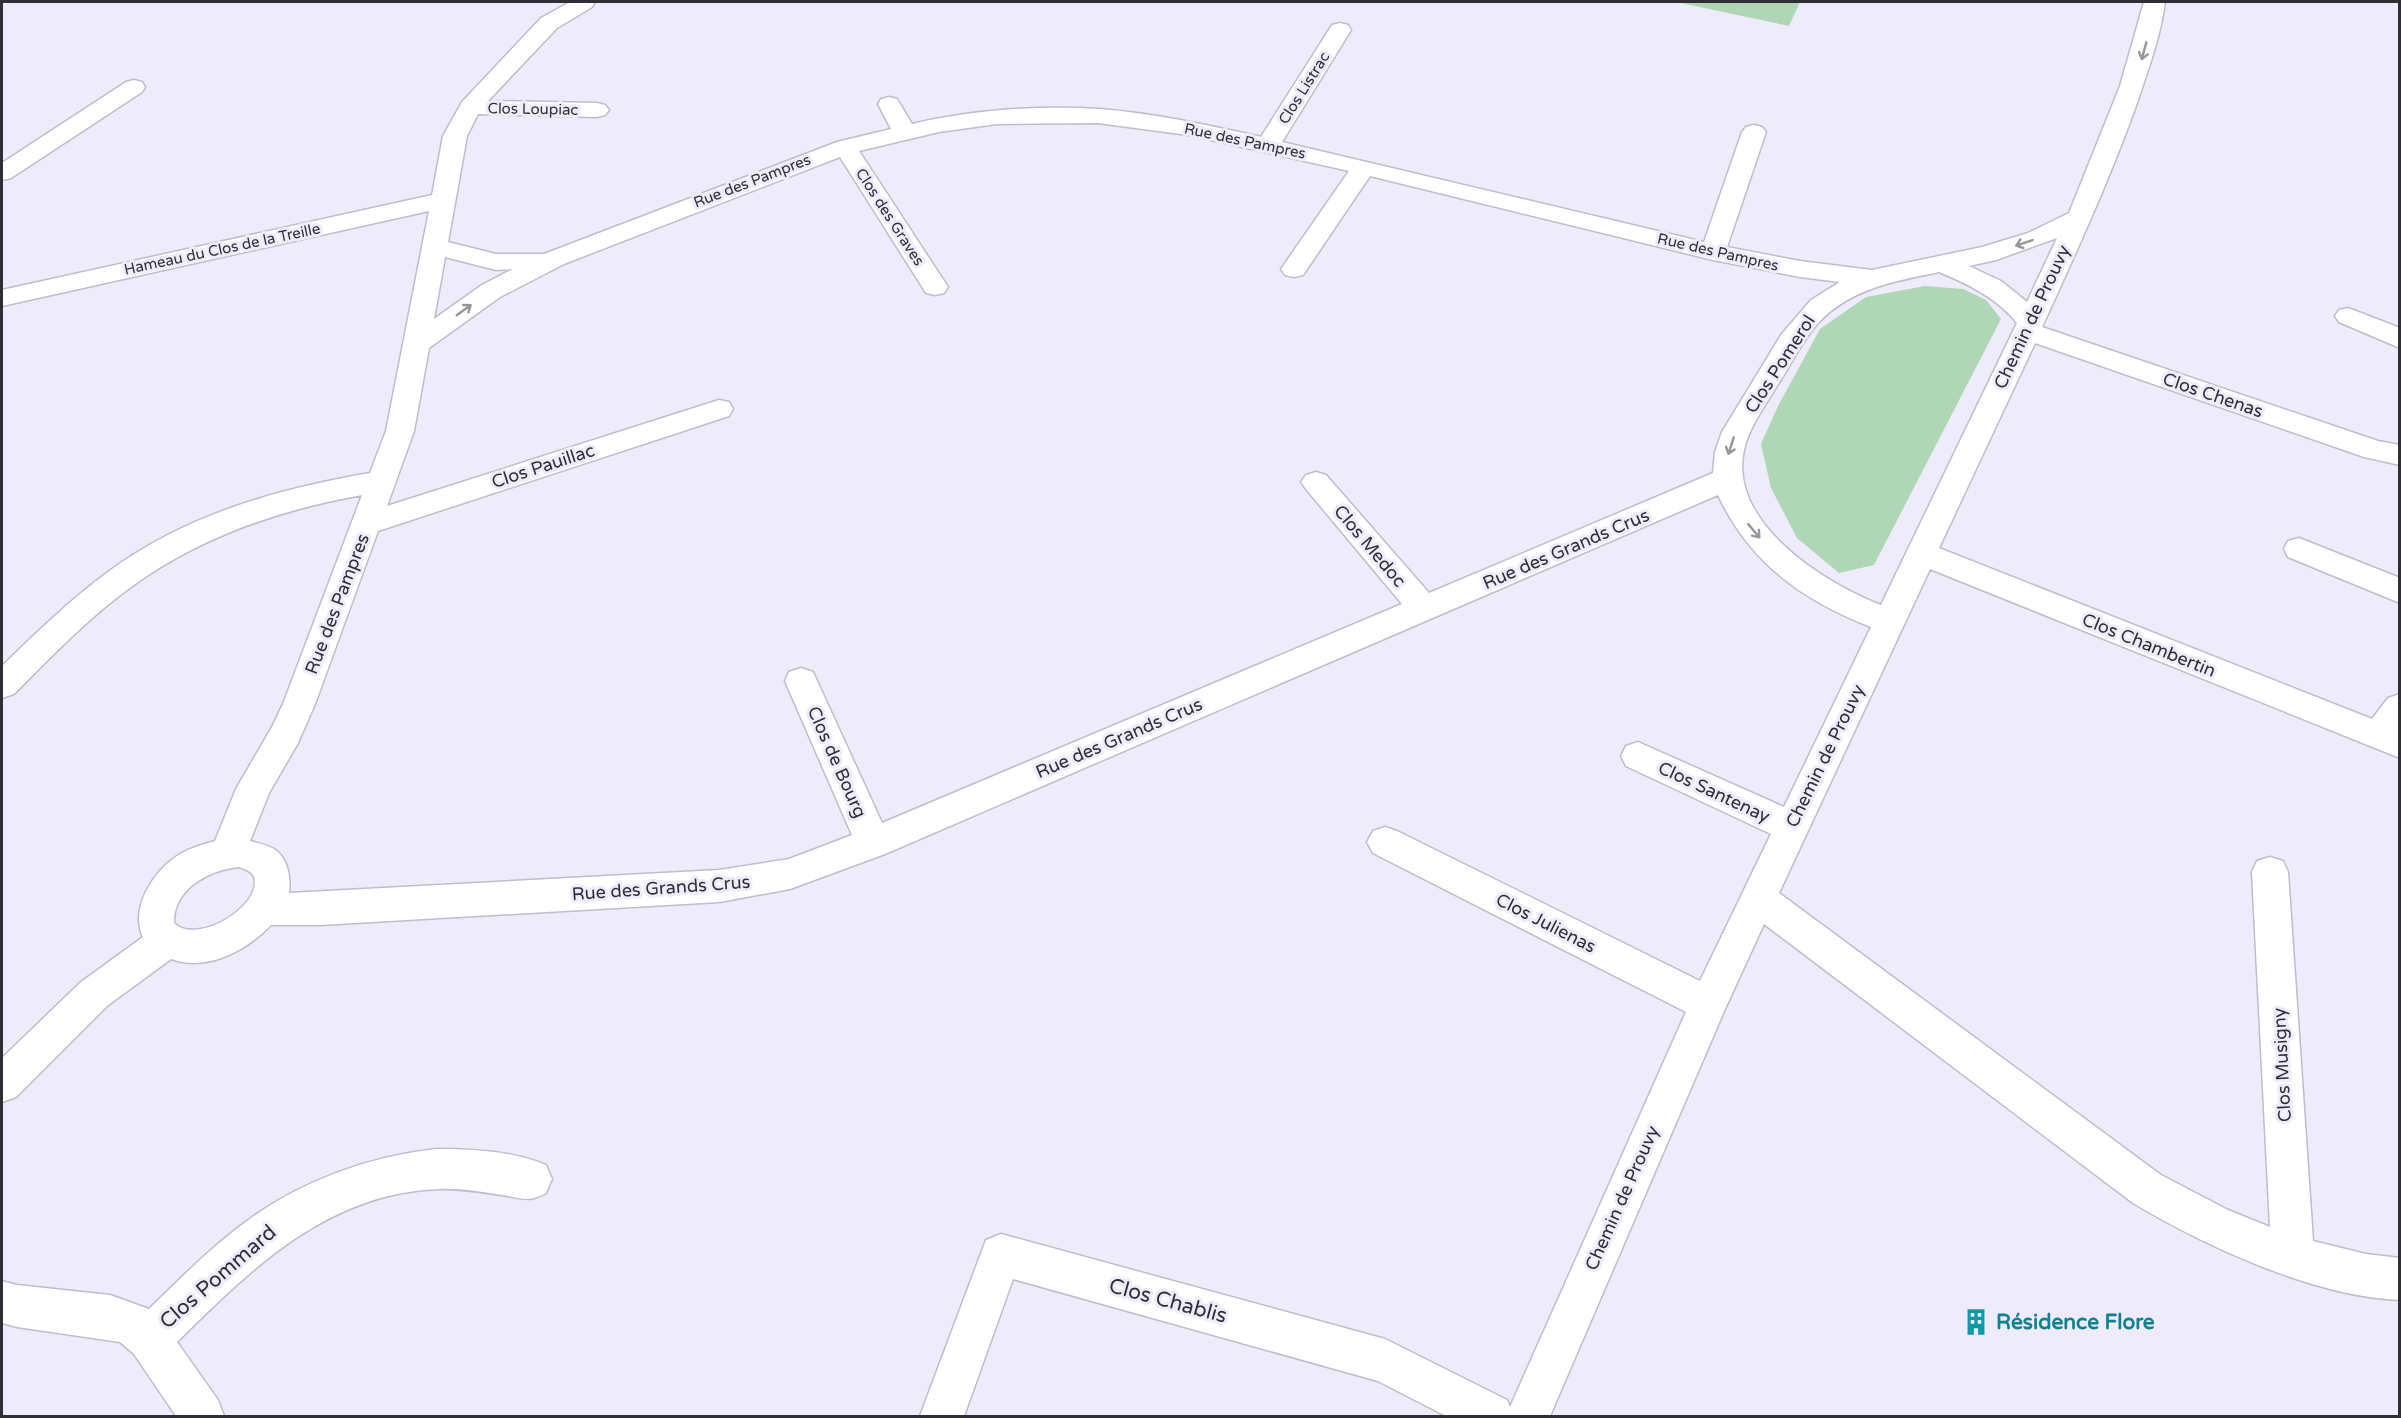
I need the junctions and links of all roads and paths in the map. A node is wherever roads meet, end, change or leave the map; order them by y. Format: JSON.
{"nodes":[{"id":1,"x":584,"y":2,"type":"edge"},
{"id":2,"x":2155,"y":2,"type":"edge"},
{"id":3,"x":552,"y":12,"type":"edge"},
{"id":4,"x":1340,"y":30,"type":"dead end"},
{"id":5,"x":134,"y":87,"type":"dead end"},
{"id":6,"x":889,"y":105,"type":"dead end"},
{"id":7,"x":470,"y":107,"type":"junction"},
{"id":8,"x":597,"y":110,"type":"dead end"},
{"id":9,"x":904,"y":132,"type":"junction"},
{"id":10,"x":1754,"y":132,"type":"dead end"},
{"id":11,"x":1268,"y":145,"type":"junction"},
{"id":12,"x":845,"y":147,"type":"junction"},
{"id":13,"x":1364,"y":167,"type":"junction"},
{"id":14,"x":2,"y":173,"type":"edge"},
{"id":15,"x":443,"y":200,"type":"junction"},
{"id":16,"x":2077,"y":218,"type":"junction"},
{"id":17,"x":435,"y":247,"type":"junction"},
{"id":18,"x":1713,"y":252,"type":"junction"},
{"id":19,"x":555,"y":258,"type":"junction"},
{"id":20,"x":1943,"y":264,"type":"junction"},
{"id":21,"x":1294,"y":269,"type":"dead end"},
{"id":22,"x":1872,"y":278,"type":"junction"},
{"id":23,"x":935,"y":287,"type":"dead end"},
{"id":24,"x":2,"y":297,"type":"edge"},
{"id":25,"x":2348,"y":316,"type":"dead end"},
{"id":26,"x":2029,"y":326,"type":"junction"},
{"id":27,"x":2400,"y":339,"type":"edge"},
{"id":28,"x":417,"y":344,"type":"junction"},
{"id":29,"x":718,"y":409,"type":"dead end"},
{"id":30,"x":2400,"y":455,"type":"edge"},
{"id":31,"x":1727,"y":479,"type":"junction"},
{"id":32,"x":383,"y":481,"type":"junction"},
{"id":33,"x":1316,"y":482,"type":"dead end"},
{"id":34,"x":368,"y":523,"type":"junction"},
{"id":35,"x":2299,"y":549,"type":"dead end"},
{"id":36,"x":1920,"y":553,"type":"junction"},
{"id":37,"x":2400,"y":591,"type":"edge"},
{"id":38,"x":1424,"y":609,"type":"junction"},
{"id":39,"x":1888,"y":621,"type":"junction"},
{"id":40,"x":801,"y":681,"type":"dead end"},
{"id":41,"x":2,"y":685,"type":"edge"},
{"id":42,"x":2400,"y":707,"type":"edge"},
{"id":43,"x":2389,"y":741,"type":"edge"},
{"id":44,"x":1638,"y":756,"type":"dead end"},
{"id":45,"x":1791,"y":827,"type":"junction"},
{"id":46,"x":1384,"y":842,"type":"dead end"},
{"id":47,"x":873,"y":843,"type":"junction"},
{"id":48,"x":228,"y":853,"type":"junction"},
{"id":49,"x":2270,"y":872,"type":"dead end"},
{"id":50,"x":1757,"y":898,"type":"junction"},
{"id":51,"x":264,"y":909,"type":"junction"},
{"id":52,"x":167,"y":940,"type":"junction"},
{"id":53,"x":1708,"y":1004,"type":"junction"},
{"id":54,"x":2,"y":1084,"type":"edge"},
{"id":55,"x":532,"y":1179,"type":"dead end"},
{"id":56,"x":2293,"y":1257,"type":"junction"},
{"id":57,"x":2400,"y":1279,"type":"edge"},
{"id":58,"x":2,"y":1302,"type":"edge"},
{"id":59,"x":149,"y":1339,"type":"junction"},
{"id":60,"x":202,"y":1416,"type":"edge"},
{"id":61,"x":942,"y":1416,"type":"edge"},
{"id":62,"x":1491,"y":1416,"type":"edge"},
{"id":63,"x":1528,"y":1416,"type":"edge"}],
"edges":[{"from":1,"to":3,"type":"street","name":"Rue des Pampres"},
{"from":2,"to":16,"type":"street","name":"Chemin de Prouvy","one_way":true},
{"from":3,"to":7,"type":"street","name":"Rue des Pampres"},
{"from":4,"to":11,"type":"street","name":"Clos Listrac"},
{"from":5,"to":14,"type":"street"},
{"from":6,"to":9,"type":"street"},
{"from":7,"to":8,"type":"street","name":"Clos Loupiac"},
{"from":7,"to":15,"type":"street","name":"Rue des Pampres"},
{"from":9,"to":11,"type":"street","name":"Rue des Pampres"},
{"from":9,"to":12,"type":"street","name":"Rue des Pampres"},
{"from":10,"to":18,"type":"street"},
{"from":11,"to":13,"type":"street","name":"Rue des Pampres"},
{"from":12,"to":19,"type":"street","name":"Rue des Pampres"},
{"from":12,"to":23,"type":"street","name":"Clos des Graves"},
{"from":13,"to":18,"type":"street","name":"Rue des Pampres"},
{"from":13,"to":21,"type":"street"},
{"from":15,"to":17,"type":"street","name":"Rue des Pampres"},
{"from":15,"to":24,"type":"street","name":"Hameau du Clos de la Treille"},
{"from":16,"to":20,"type":"street","name":"Rue des Pampres","one_way":true},
{"from":16,"to":26,"type":"street","name":"Chemin de Prouvy"},
{"from":17,"to":19,"type":"street","name":"Rue des Pampres"},
{"from":17,"to":28,"type":"street","name":"Rue des Pampres"},
{"from":18,"to":22,"type":"street","name":"Rue des Pampres"},
{"from":28,"to":19,"type":"street","name":"Rue des Pampres","one_way":true},
{"from":20,"to":22,"type":"street","name":"Rue des Pampres"},
{"from":20,"to":26,"type":"street"},
{"from":22,"to":31,"type":"street","name":"Clos Pomerol","one_way":true},
{"from":25,"to":27,"type":"street"},
{"from":26,"to":30,"type":"street","name":"Clos Chenas"},
{"from":26,"to":36,"type":"street","name":"Chemin de Prouvy"},
{"from":28,"to":32,"type":"street","name":"Rue des Pampres"},
{"from":29,"to":34,"type":"street","name":"Clos Pauillac"},
{"from":31,"to":38,"type":"street","name":"Rue des Grands Crus"},
{"from":31,"to":39,"type":"street","one_way":true},
{"from":32,"to":34,"type":"street","name":"Rue des Pampres"},
{"from":32,"to":41,"type":"street"},
{"from":33,"to":38,"type":"street","name":"Clos Medoc"},
{"from":34,"to":48,"type":"street","name":"Rue des Pampres"},
{"from":35,"to":37,"type":"street"},
{"from":36,"to":39,"type":"street","name":"Chemin de Prouvy"},
{"from":36,"to":43,"type":"street","name":"Clos Chambertin"},
{"from":38,"to":47,"type":"street","name":"Rue des Grands Crus"},
{"from":39,"to":45,"type":"street","name":"Chemin de Prouvy"},
{"from":40,"to":47,"type":"street","name":"Clos de Bourg"},
{"from":42,"to":43,"type":"street","name":"Clos Chambertin"},
{"from":44,"to":45,"type":"street","name":"Clos Santenay"},
{"from":45,"to":50,"type":"street","name":"Chemin de Prouvy"},
{"from":46,"to":53,"type":"street","name":"Clos Julienas"},
{"from":47,"to":51,"type":"street","name":"Rue des Grands Crus"},
{"from":48,"to":51,"type":"street"},
{"from":48,"to":52,"type":"street"},
{"from":49,"to":56,"type":"street","name":"Clos Musigny"},
{"from":50,"to":53,"type":"street","name":"Chemin de Prouvy"},
{"from":50,"to":56,"type":"street"},
{"from":51,"to":52,"type":"street"},
{"from":52,"to":54,"type":"street"},
{"from":53,"to":63,"type":"street","name":"Chemin de Prouvy"},
{"from":55,"to":59,"type":"street","name":"Clos Pommard"},
{"from":56,"to":57,"type":"street"},
{"from":58,"to":59,"type":"street","name":"Clos Pommard"},
{"from":59,"to":60,"type":"street","name":"Clos Pommard"},
{"from":61,"to":62,"type":"street","name":"Clos Chablis"}]}
